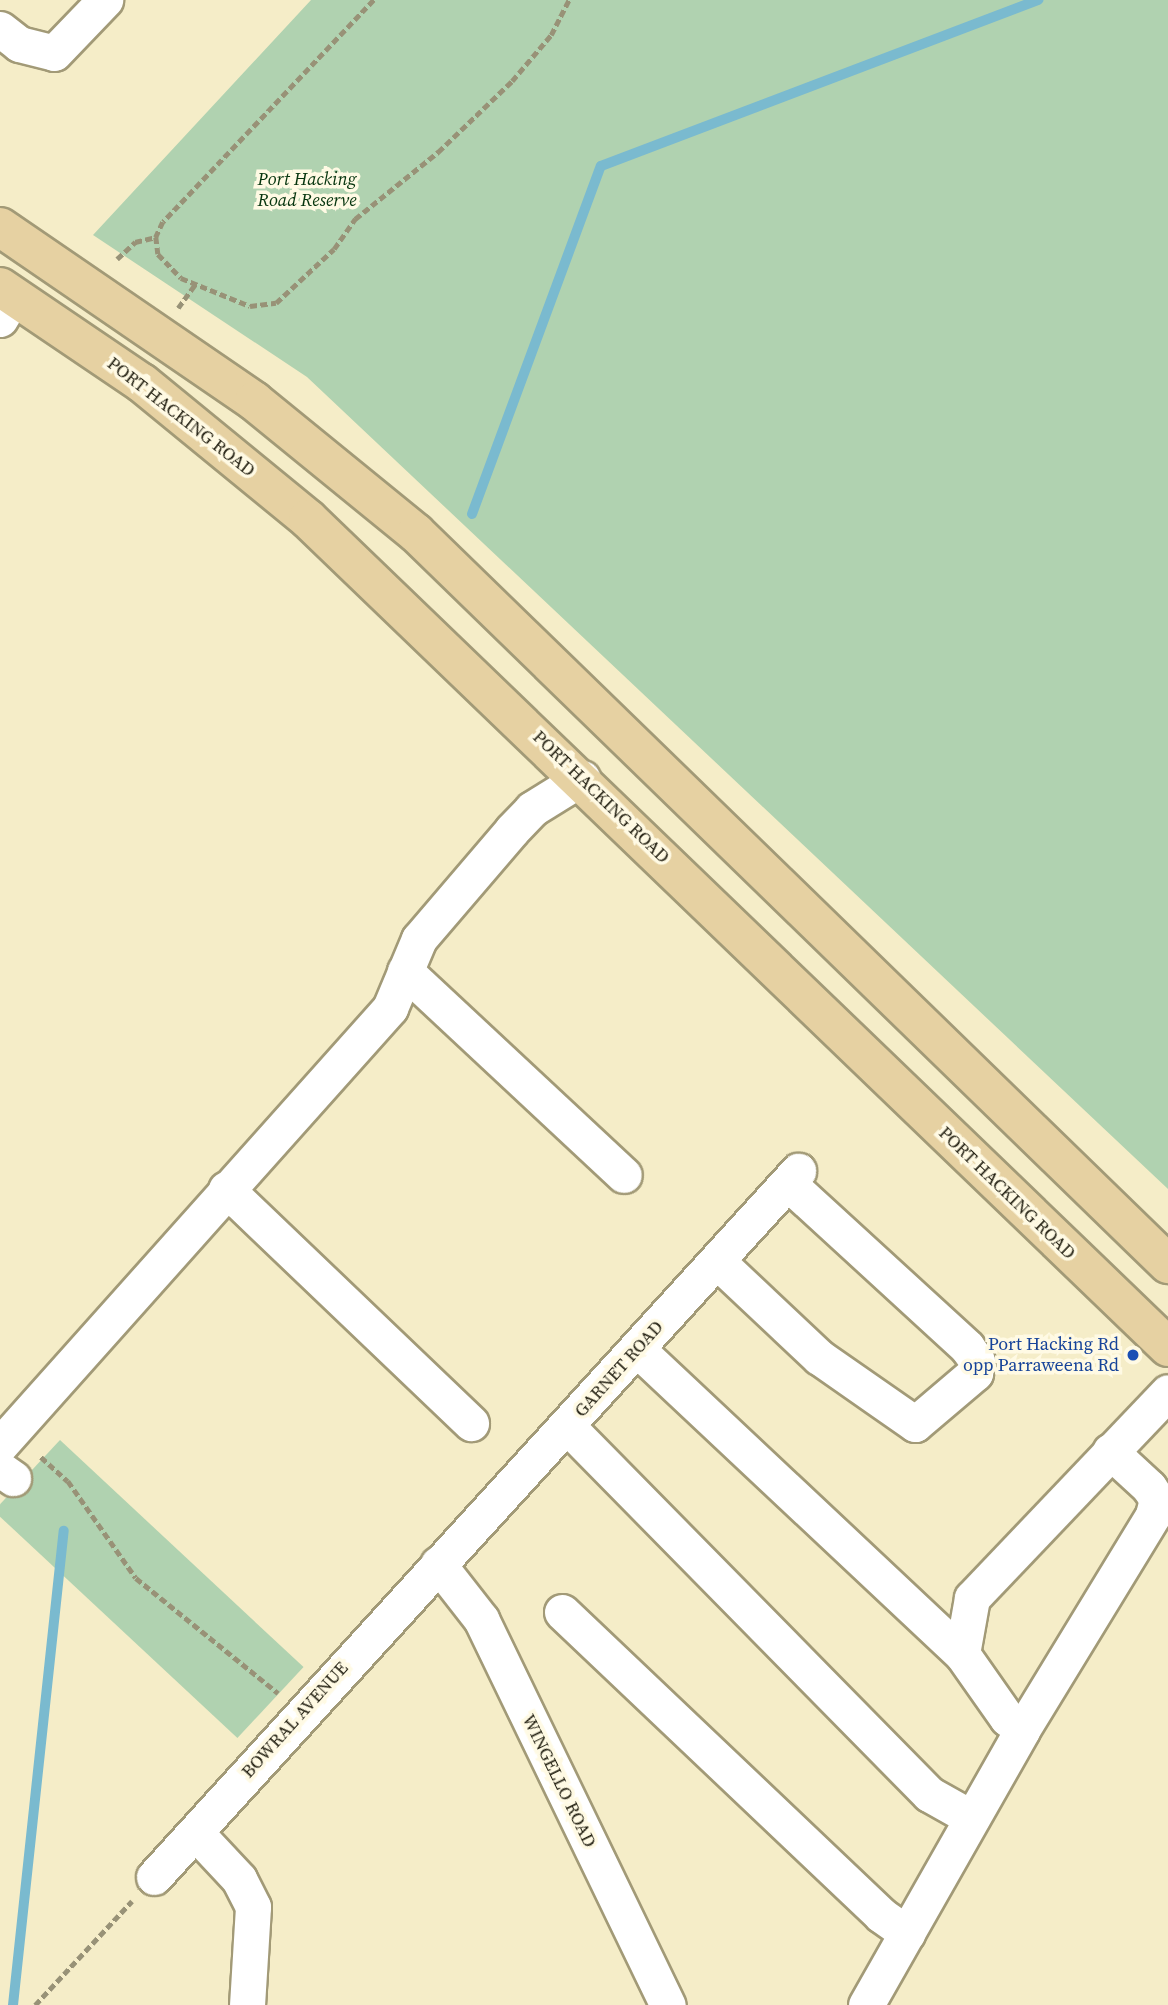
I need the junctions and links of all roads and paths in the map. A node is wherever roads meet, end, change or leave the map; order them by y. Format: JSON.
{"nodes":[{"id":1,"x":105,"y":0,"type":"edge"},
{"id":2,"x":374,"y":0,"type":"edge"},
{"id":3,"x":569,"y":0,"type":"edge"},
{"id":4,"x":0,"y":29,"type":"edge"},
{"id":5,"x":0,"y":227,"type":"edge"},
{"id":6,"x":156,"y":237,"type":"junction"},
{"id":7,"x":117,"y":260,"type":"dead end"},
{"id":8,"x":4,"y":301,"type":"edge"},
{"id":9,"x":582,"y":778,"type":"junction"},
{"id":10,"x":405,"y":971,"type":"junction"},
{"id":11,"x":624,"y":1175,"type":"dead end"},
{"id":12,"x":226,"y":1189,"type":"junction"},
{"id":13,"x":717,"y":1261,"type":"junction"},
{"id":14,"x":1168,"y":1264,"type":"edge"},
{"id":15,"x":1168,"y":1347,"type":"edge"},
{"id":16,"x":637,"y":1349,"type":"junction"},
{"id":17,"x":1168,"y":1392,"type":"edge"},
{"id":18,"x":471,"y":1423,"type":"dead end"},
{"id":19,"x":566,"y":1426,"type":"junction"},
{"id":20,"x":0,"y":1445,"type":"edge"},
{"id":21,"x":1110,"y":1451,"type":"junction"},
{"id":22,"x":6,"y":1474,"type":"edge"},
{"id":23,"x":438,"y":1564,"type":"junction"},
{"id":24,"x":562,"y":1612,"type":"dead end"},
{"id":25,"x":962,"y":1654,"type":"junction"},
{"id":26,"x":300,"y":1711,"type":"junction"},
{"id":27,"x":1022,"y":1730,"type":"junction"},
{"id":28,"x":972,"y":1818,"type":"junction"},
{"id":29,"x":196,"y":1833,"type":"junction"},
{"id":30,"x":154,"y":1877,"type":"joint"},
{"id":31,"x":907,"y":1933,"type":"junction"},
{"id":32,"x":35,"y":2005,"type":"edge"},
{"id":33,"x":247,"y":2005,"type":"edge"},
{"id":34,"x":668,"y":2005,"type":"edge"},
{"id":35,"x":866,"y":2005,"type":"edge"}],
"edges":[{"from":1,"to":4,"type":"street"},
{"from":2,"to":6,"type":"path"},
{"from":3,"to":6,"type":"path"},
{"from":5,"to":14,"type":"main road"},
{"from":6,"to":7,"type":"path"},
{"from":8,"to":9,"type":"main road","name":"PORT HACKING ROAD"},
{"from":9,"to":10,"type":"street"},
{"from":9,"to":15,"type":"main road","name":"PORT HACKING ROAD"},
{"from":10,"to":11,"type":"street"},
{"from":10,"to":12,"type":"street"},
{"from":12,"to":18,"type":"street"},
{"from":12,"to":20,"type":"street"},
{"from":13,"to":13,"type":"street","name":"GARNET ROAD"},
{"from":13,"to":16,"type":"street","name":"GARNET ROAD"},
{"from":16,"to":19,"type":"street","name":"GARNET ROAD"},
{"from":16,"to":25,"type":"street"},
{"from":17,"to":21,"type":"street"},
{"from":19,"to":23,"type":"street","name":"GARNET ROAD"},
{"from":19,"to":28,"type":"street"},
{"from":21,"to":25,"type":"street"},
{"from":21,"to":27,"type":"street"},
{"from":22,"to":26,"type":"path"},
{"from":23,"to":26,"type":"street","name":"BOWRAL AVENUE"},
{"from":23,"to":34,"type":"street","name":"WINGELLO ROAD"},
{"from":24,"to":31,"type":"street"},
{"from":25,"to":27,"type":"street"},
{"from":26,"to":29,"type":"street","name":"BOWRAL AVENUE"},
{"from":27,"to":28,"type":"street"},
{"from":28,"to":31,"type":"street"},
{"from":29,"to":30,"type":"street","name":"BOWRAL AVENUE"},
{"from":29,"to":33,"type":"street"},
{"from":30,"to":32,"type":"path"},
{"from":31,"to":35,"type":"street"}]}
